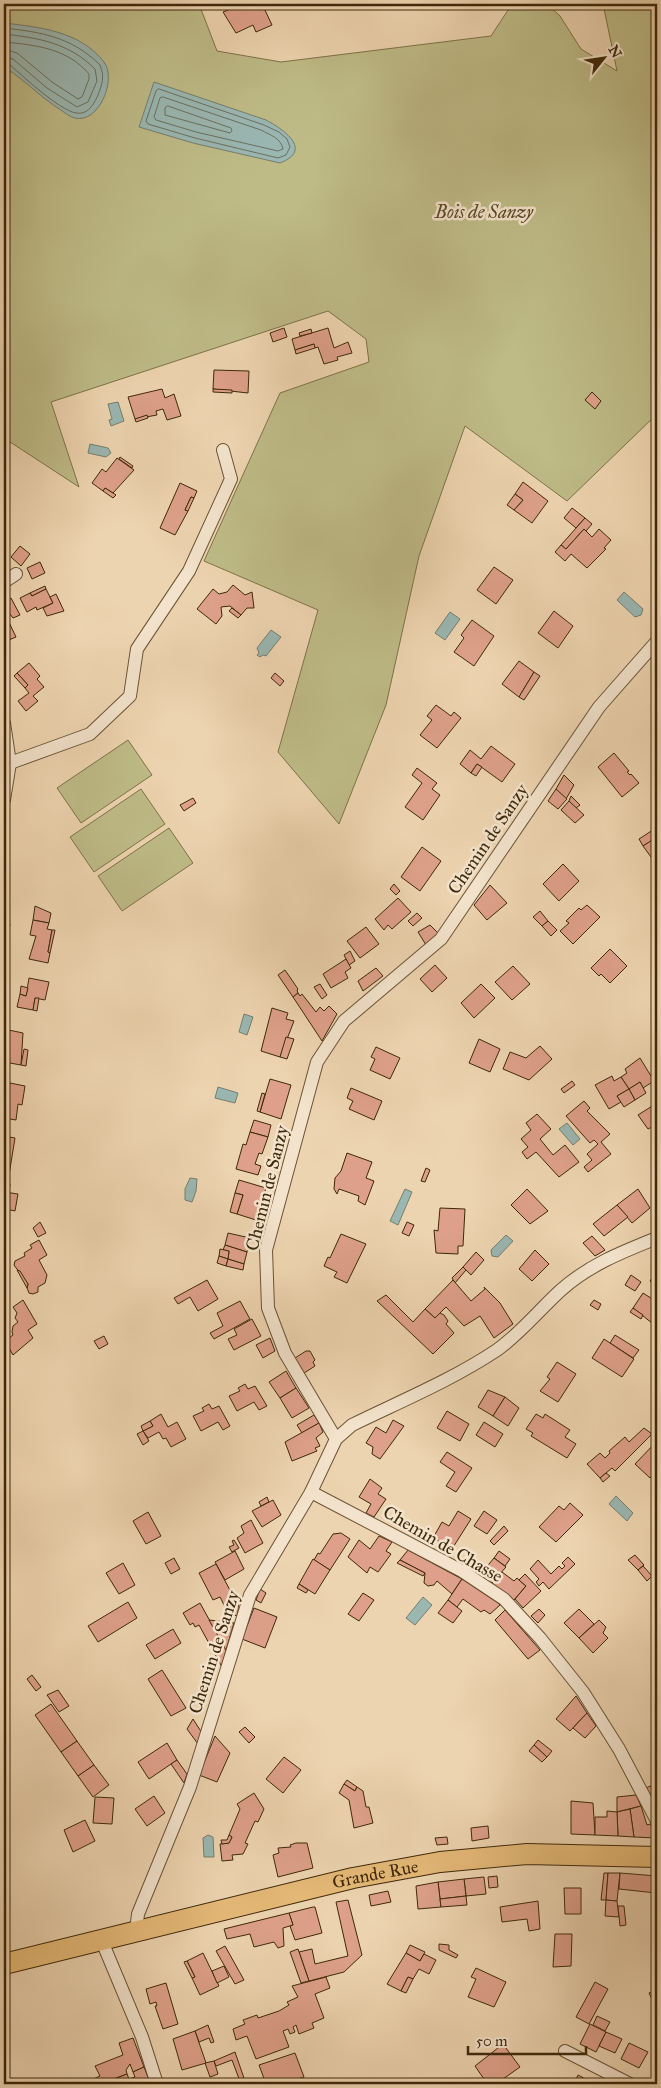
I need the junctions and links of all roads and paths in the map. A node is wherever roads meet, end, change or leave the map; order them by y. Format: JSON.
{"nodes":[{"id":1,"x":223,"y":450,"type":"dead end"},
{"id":2,"x":16,"y":574,"type":"dead end"},
{"id":3,"x":4,"y":582,"type":"edge"},
{"id":4,"x":657,"y":641,"type":"edge"},
{"id":5,"x":4,"y":723,"type":"edge"},
{"id":6,"x":10,"y":763,"type":"junction"},
{"id":7,"x":4,"y":800,"type":"edge"},
{"id":8,"x":657,"y":1238,"type":"edge"},
{"id":9,"x":336,"y":1439,"type":"junction"},
{"id":10,"x":311,"y":1492,"type":"junction"},
{"id":11,"x":657,"y":1821,"type":"edge"},
{"id":12,"x":657,"y":1857,"type":"edge"},
{"id":13,"x":136,"y":1931,"type":"junction"},
{"id":14,"x":102,"y":1940,"type":"junction"},
{"id":15,"x":4,"y":1964,"type":"edge"},
{"id":16,"x":565,"y":2051,"type":"dead end"},
{"id":17,"x":157,"y":2084,"type":"edge"},
{"id":18,"x":630,"y":2084,"type":"edge"}],
"edges":[{"from":1,"to":6,"type":"street"},
{"from":2,"to":3,"type":"street"},
{"from":4,"to":9,"type":"street","name":"Chemin de Sanzy"},
{"from":5,"to":6,"type":"street"},
{"from":6,"to":7,"type":"street"},
{"from":8,"to":9,"type":"street"},
{"from":9,"to":10,"type":"street","name":"Chemin de Sanzy"},
{"from":10,"to":11,"type":"street","name":"Chemin de Chasse"},
{"from":10,"to":13,"type":"street","name":"Chemin de Sanzy"},
{"from":12,"to":13,"type":"main road","name":"Grande Rue"},
{"from":13,"to":14,"type":"main road","name":"Grande Rue"},
{"from":14,"to":15,"type":"main road","name":"Grande Rue"},
{"from":14,"to":17,"type":"street"},
{"from":16,"to":18,"type":"street"}]}
